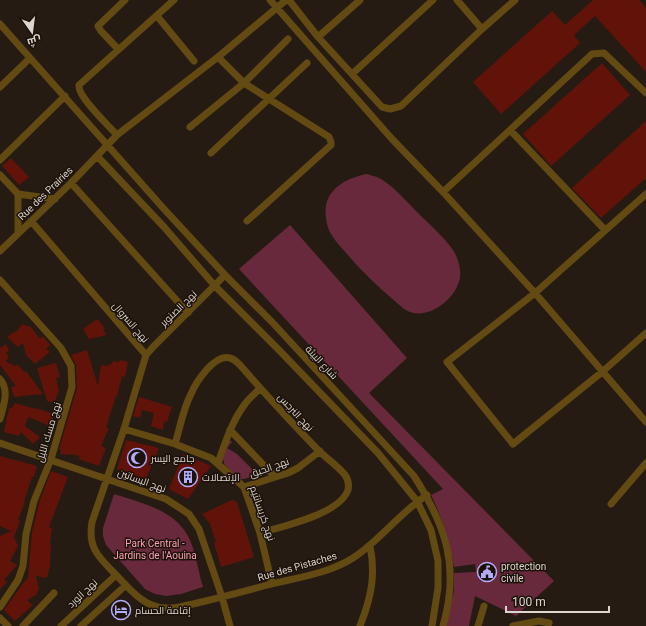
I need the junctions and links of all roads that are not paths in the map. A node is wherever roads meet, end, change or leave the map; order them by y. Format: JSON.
{"nodes":[{"id":1,"x":125,"y":0,"type":"edge"},
{"id":2,"x":174,"y":0,"type":"edge"},
{"id":3,"x":270,"y":0,"type":"edge"},
{"id":4,"x":288,"y":0,"type":"edge"},
{"id":5,"x":360,"y":0,"type":"edge"},
{"id":6,"x":433,"y":0,"type":"edge"},
{"id":7,"x":457,"y":0,"type":"edge"},
{"id":8,"x":515,"y":0,"type":"edge"},
{"id":9,"x":277,"y":8,"type":"junction"},
{"id":10,"x":157,"y":16,"type":"junction"},
{"id":11,"x":0,"y":24,"type":"edge"},
{"id":12,"x":482,"y":29,"type":"junction"},
{"id":13,"x":318,"y":37,"type":"junction"},
{"id":14,"x":288,"y":39,"type":"dead end"},
{"id":15,"x":118,"y":49,"type":"junction"},
{"id":16,"x":218,"y":57,"type":"junction"},
{"id":17,"x":30,"y":59,"type":"junction"},
{"id":18,"x":194,"y":60,"type":"dead end"},
{"id":19,"x":307,"y":63,"type":"dead end"},
{"id":20,"x":352,"y":74,"type":"junction"},
{"id":21,"x":244,"y":83,"type":"junction"},
{"id":22,"x":0,"y":86,"type":"edge"},
{"id":23,"x":646,"y":93,"type":"edge"},
{"id":24,"x":65,"y":96,"type":"junction"},
{"id":25,"x":268,"y":99,"type":"junction"},
{"id":26,"x":190,"y":127,"type":"dead end"},
{"id":27,"x":510,"y":130,"type":"junction"},
{"id":28,"x":117,"y":135,"type":"junction"},
{"id":29,"x":107,"y":144,"type":"junction"},
{"id":30,"x":211,"y":153,"type":"dead end"},
{"id":31,"x":97,"y":156,"type":"junction"},
{"id":32,"x":0,"y":160,"type":"edge"},
{"id":33,"x":0,"y":175,"type":"edge"},
{"id":34,"x":71,"y":183,"type":"junction"},
{"id":35,"x":443,"y":192,"type":"junction"},
{"id":36,"x":18,"y":194,"type":"junction"},
{"id":37,"x":646,"y":194,"type":"edge"},
{"id":38,"x":55,"y":199,"type":"junction"},
{"id":39,"x":31,"y":221,"type":"junction"},
{"id":40,"x":247,"y":221,"type":"dead end"},
{"id":41,"x":605,"y":230,"type":"junction"},
{"id":42,"x":18,"y":232,"type":"junction"},
{"id":43,"x":0,"y":251,"type":"edge"},
{"id":44,"x":225,"y":275,"type":"junction"},
{"id":45,"x":0,"y":280,"type":"edge"},
{"id":46,"x":215,"y":286,"type":"junction"},
{"id":47,"x":535,"y":293,"type":"junction"},
{"id":48,"x":188,"y":313,"type":"junction"},
{"id":49,"x":646,"y":333,"type":"edge"},
{"id":50,"x":146,"y":355,"type":"junction"},
{"id":51,"x":602,"y":372,"type":"junction"},
{"id":52,"x":0,"y":379,"type":"edge"},
{"id":53,"x":260,"y":388,"type":"junction"},
{"id":54,"x":0,"y":419,"type":"edge"},
{"id":55,"x":646,"y":422,"type":"edge"},
{"id":56,"x":124,"y":429,"type":"junction"},
{"id":57,"x":230,"y":430,"type":"junction"},
{"id":58,"x":0,"y":443,"type":"edge"},
{"id":59,"x":175,"y":444,"type":"junction"},
{"id":60,"x":320,"y":451,"type":"junction"},
{"id":61,"x":50,"y":459,"type":"junction"},
{"id":62,"x":218,"y":463,"type":"junction"},
{"id":63,"x":646,"y":463,"type":"edge"},
{"id":64,"x":274,"y":476,"type":"junction"},
{"id":65,"x":108,"y":479,"type":"junction"},
{"id":66,"x":244,"y":487,"type":"junction"},
{"id":67,"x":427,"y":495,"type":"junction"},
{"id":68,"x":417,"y":501,"type":"junction"},
{"id":69,"x":611,"y":504,"type":"dead end"},
{"id":70,"x":260,"y":533,"type":"junction"},
{"id":71,"x":370,"y":546,"type":"junction"},
{"id":72,"x":116,"y":575,"type":"junction"},
{"id":73,"x":272,"y":584,"type":"junction"},
{"id":74,"x":126,"y":585,"type":"junction"},
{"id":75,"x":54,"y":593,"type":"dead end"},
{"id":76,"x":222,"y":597,"type":"junction"},
{"id":77,"x":484,"y":606,"type":"dead end"},
{"id":78,"x":0,"y":607,"type":"edge"},
{"id":79,"x":0,"y":618,"type":"edge"},
{"id":80,"x":549,"y":623,"type":"dead end"},
{"id":81,"x":8,"y":626,"type":"edge"},
{"id":82,"x":23,"y":626,"type":"edge"},
{"id":83,"x":61,"y":626,"type":"edge"},
{"id":84,"x":81,"y":626,"type":"edge"},
{"id":85,"x":230,"y":626,"type":"edge"},
{"id":86,"x":360,"y":626,"type":"edge"},
{"id":87,"x":432,"y":626,"type":"edge"},
{"id":88,"x":443,"y":626,"type":"edge"},
{"id":89,"x":478,"y":626,"type":"edge"},
{"id":90,"x":512,"y":626,"type":"edge"}],
"edges":[{"from":1,"to":15,"type":"street"},
{"from":2,"to":10,"type":"street"},
{"from":3,"to":9,"type":"street"},
{"from":4,"to":9,"type":"street","name":"Rue des Prairies"},
{"from":4,"to":13,"type":"street"},
{"from":5,"to":13,"type":"street"},
{"from":6,"to":20,"type":"street"},
{"from":7,"to":12,"type":"street"},
{"from":8,"to":12,"type":"street"},
{"from":9,"to":16,"type":"street","name":"Rue des Prairies"},
{"from":9,"to":35,"type":"street"},
{"from":10,"to":15,"type":"street"},
{"from":10,"to":18,"type":"street"},
{"from":11,"to":17,"type":"street","name":"شارع البيئة"},
{"from":12,"to":20,"type":"street"},
{"from":13,"to":20,"type":"street"},
{"from":14,"to":21,"type":"street"},
{"from":15,"to":28,"type":"street"},
{"from":16,"to":21,"type":"street"},
{"from":16,"to":28,"type":"street","name":"Rue des Prairies"},
{"from":17,"to":22,"type":"street"},
{"from":17,"to":24,"type":"street","name":"شارع البيئة"},
{"from":19,"to":25,"type":"street"},
{"from":21,"to":25,"type":"street"},
{"from":21,"to":26,"type":"street"},
{"from":23,"to":27,"type":"street"},
{"from":24,"to":29,"type":"street","name":"شارع البيئة"},
{"from":24,"to":32,"type":"street"},
{"from":25,"to":30,"type":"street"},
{"from":25,"to":40,"type":"street"},
{"from":27,"to":35,"type":"street"},
{"from":27,"to":41,"type":"street"},
{"from":28,"to":29,"type":"street","name":"Rue des Prairies"},
{"from":29,"to":31,"type":"street","name":"Rue des Prairies"},
{"from":29,"to":44,"type":"street","name":"شارع البيئة"},
{"from":31,"to":34,"type":"street","name":"Rue des Prairies"},
{"from":31,"to":46,"type":"street"},
{"from":33,"to":36,"type":"street"},
{"from":34,"to":38,"type":"street","name":"Rue des Prairies"},
{"from":34,"to":48,"type":"street"},
{"from":35,"to":47,"type":"street"},
{"from":36,"to":38,"type":"street"},
{"from":36,"to":42,"type":"street"},
{"from":37,"to":41,"type":"street"},
{"from":38,"to":39,"type":"street","name":"Rue des Prairies"},
{"from":39,"to":42,"type":"street","name":"Rue des Prairies"},
{"from":39,"to":50,"type":"street","name":"نهج السروال"},
{"from":41,"to":47,"type":"street"},
{"from":42,"to":43,"type":"street","name":"Rue des Prairies"},
{"from":44,"to":46,"type":"street","name":"نهج الصنوبر"},
{"from":44,"to":67,"type":"street","name":"شارع البيئة"},
{"from":45,"to":61,"type":"street","name":"نهج مسك الليل"},
{"from":46,"to":48,"type":"street","name":"نهج الصنوبر"},
{"from":46,"to":68,"type":"street"},
{"from":47,"to":51,"type":"street"},
{"from":47,"to":51,"type":"street"},
{"from":48,"to":50,"type":"street","name":"نهج الصنوبر"},
{"from":49,"to":51,"type":"street"},
{"from":50,"to":56,"type":"street","name":"نهج السروال"},
{"from":51,"to":55,"type":"street"},
{"from":52,"to":54,"type":"street"},
{"from":53,"to":57,"type":"street"},
{"from":53,"to":59,"type":"street","name":"نهج النرجس"},
{"from":53,"to":60,"type":"street","name":"نهج النرجس"},
{"from":56,"to":59,"type":"street","name":"نهج كريسانتيم"},
{"from":56,"to":65,"type":"street","name":"نهج السروال"},
{"from":57,"to":62,"type":"street"},
{"from":57,"to":64,"type":"street"},
{"from":58,"to":61,"type":"street","name":"نهج البساتين"},
{"from":59,"to":62,"type":"street","name":"نهج كريسانتيم"},
{"from":60,"to":64,"type":"street","name":"نهج الحبق"},
{"from":60,"to":70,"type":"street","name":"نهج النرجس"},
{"from":61,"to":65,"type":"street","name":"نهج البساتين"},
{"from":61,"to":78,"type":"street","name":"نهج مسك الليل"},
{"from":62,"to":66,"type":"street","name":"نهج كريسانتيم"},
{"from":63,"to":69,"type":"street"},
{"from":64,"to":66,"type":"street","name":"نهج الحبق"},
{"from":65,"to":72,"type":"street","name":"نهج السروال"},
{"from":65,"to":76,"type":"street","name":"نهج البساتين"},
{"from":66,"to":70,"type":"street","name":"نهج كريسانتيم"},
{"from":67,"to":68,"type":"street","name":"Rue des Pistaches"},
{"from":67,"to":88,"type":"street","name":"شارع البيئة"},
{"from":68,"to":71,"type":"street","name":"Rue des Pistaches"},
{"from":68,"to":87,"type":"street"},
{"from":70,"to":73,"type":"street","name":"نهج كريسانتيم"},
{"from":71,"to":73,"type":"street","name":"Rue des Pistaches"},
{"from":71,"to":86,"type":"street"},
{"from":72,"to":74,"type":"street","name":"Rue des Pistaches"},
{"from":72,"to":83,"type":"street","name":"نهج الورد"},
{"from":73,"to":76,"type":"street","name":"Rue des Pistaches"},
{"from":74,"to":76,"type":"street","name":"Rue des Pistaches"},
{"from":74,"to":84,"type":"street"},
{"from":75,"to":82,"type":"street"},
{"from":76,"to":85,"type":"street","name":"نهج البساتين"},
{"from":77,"to":89,"type":"street"},
{"from":79,"to":81,"type":"street"},
{"from":80,"to":90,"type":"street"}]}
